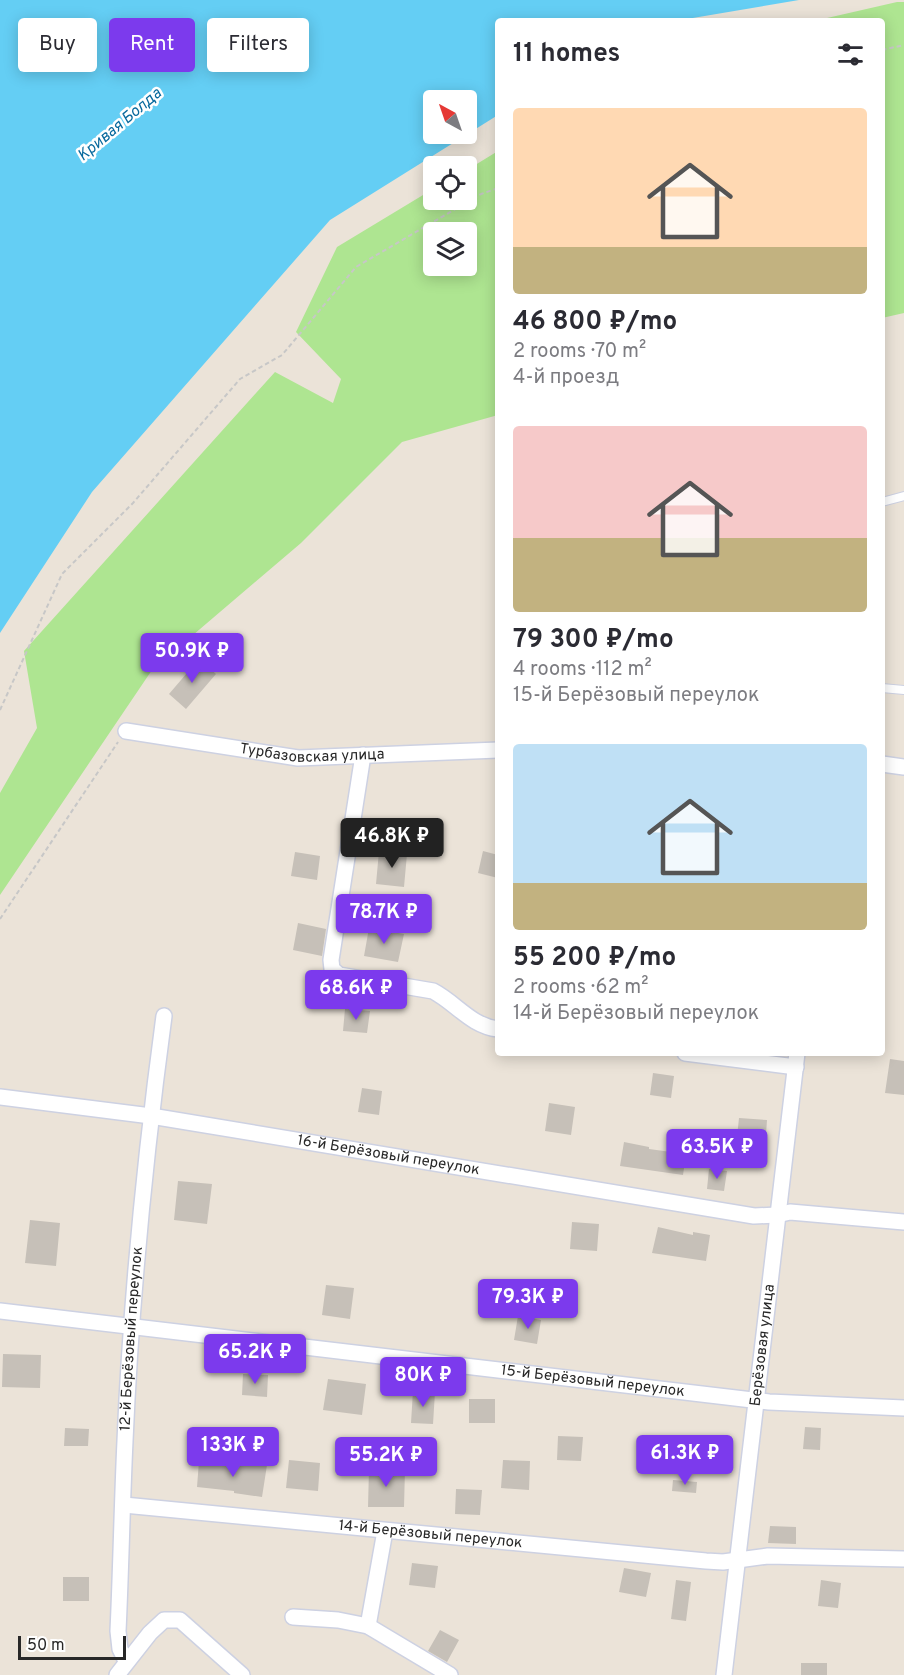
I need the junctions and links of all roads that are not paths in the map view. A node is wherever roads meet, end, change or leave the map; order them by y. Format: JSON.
{"nodes":[{"id":1,"x":904,"y":496,"type":"edge"},
{"id":2,"x":885,"y":501,"type":"edge"},
{"id":3,"x":885,"y":688,"type":"edge"},
{"id":4,"x":904,"y":690,"type":"edge"},
{"id":5,"x":126,"y":731,"type":"road end"},
{"id":6,"x":495,"y":750,"type":"edge"},
{"id":7,"x":363,"y":755,"type":"junction"},
{"id":8,"x":885,"y":764,"type":"edge"},
{"id":9,"x":904,"y":767,"type":"edge"},
{"id":10,"x":164,"y":1016,"type":"dead end"},
{"id":11,"x":495,"y":1028,"type":"edge"},
{"id":12,"x":733,"y":1056,"type":"edge"},
{"id":13,"x":796,"y":1060,"type":"edge"},
{"id":14,"x":0,"y":1097,"type":"edge"},
{"id":15,"x":151,"y":1116,"type":"junction"},
{"id":16,"x":777,"y":1215,"type":"junction"},
{"id":17,"x":904,"y":1222,"type":"edge"},
{"id":18,"x":0,"y":1311,"type":"edge"},
{"id":19,"x":132,"y":1326,"type":"junction"},
{"id":20,"x":758,"y":1401,"type":"junction"},
{"id":21,"x":904,"y":1408,"type":"edge"},
{"id":22,"x":124,"y":1505,"type":"junction"},
{"id":23,"x":385,"y":1531,"type":"junction"},
{"id":24,"x":904,"y":1559,"type":"edge"},
{"id":25,"x":737,"y":1560,"type":"junction"},
{"id":26,"x":293,"y":1617,"type":"dead end"},
{"id":27,"x":368,"y":1626,"type":"junction"},
{"id":28,"x":126,"y":1661,"type":"junction"},
{"id":29,"x":117,"y":1675,"type":"edge"},
{"id":30,"x":242,"y":1675,"type":"edge"},
{"id":31,"x":450,"y":1675,"type":"edge"},
{"id":32,"x":724,"y":1675,"type":"edge"}],
"edges":[{"from":1,"to":2,"type":"lane"},
{"from":3,"to":4,"type":"lane"},
{"from":5,"to":7,"type":"street","name":"Турбазовская улица"},
{"from":6,"to":7,"type":"street","name":"Турбазовская улица"},
{"from":7,"to":11,"type":"street"},
{"from":8,"to":9,"type":"street"},
{"from":10,"to":15,"type":"street","name":"12-й Берёзовый переулок"},
{"from":12,"to":13,"type":"street"},
{"from":13,"to":16,"type":"street","name":"Берёзовая улица"},
{"from":14,"to":15,"type":"street","name":"16-й Берёзовый переулок"},
{"from":15,"to":16,"type":"street","name":"16-й Берёзовый переулок"},
{"from":15,"to":19,"type":"street","name":"12-й Берёзовый переулок"},
{"from":16,"to":17,"type":"street","name":"16-й Берёзовый переулок"},
{"from":16,"to":20,"type":"street","name":"Берёзовая улица"},
{"from":18,"to":19,"type":"street","name":"15-й Берёзовый переулок"},
{"from":19,"to":20,"type":"street","name":"15-й Берёзовый переулок"},
{"from":19,"to":22,"type":"street","name":"12-й Берёзовый переулок"},
{"from":20,"to":21,"type":"street","name":"15-й Берёзовый переулок"},
{"from":20,"to":25,"type":"street","name":"Берёзовая улица"},
{"from":22,"to":23,"type":"street","name":"14-й Берёзовый переулок"},
{"from":22,"to":28,"type":"street","name":"12-й Берёзовый переулок"},
{"from":23,"to":25,"type":"street","name":"14-й Берёзовый переулок"},
{"from":23,"to":27,"type":"street"},
{"from":24,"to":25,"type":"street","name":"14-й Берёзовый переулок"},
{"from":25,"to":32,"type":"street","name":"Берёзовая улица"},
{"from":26,"to":27,"type":"street"},
{"from":27,"to":31,"type":"street"},
{"from":28,"to":29,"type":"street"},
{"from":28,"to":30,"type":"street"}]}
